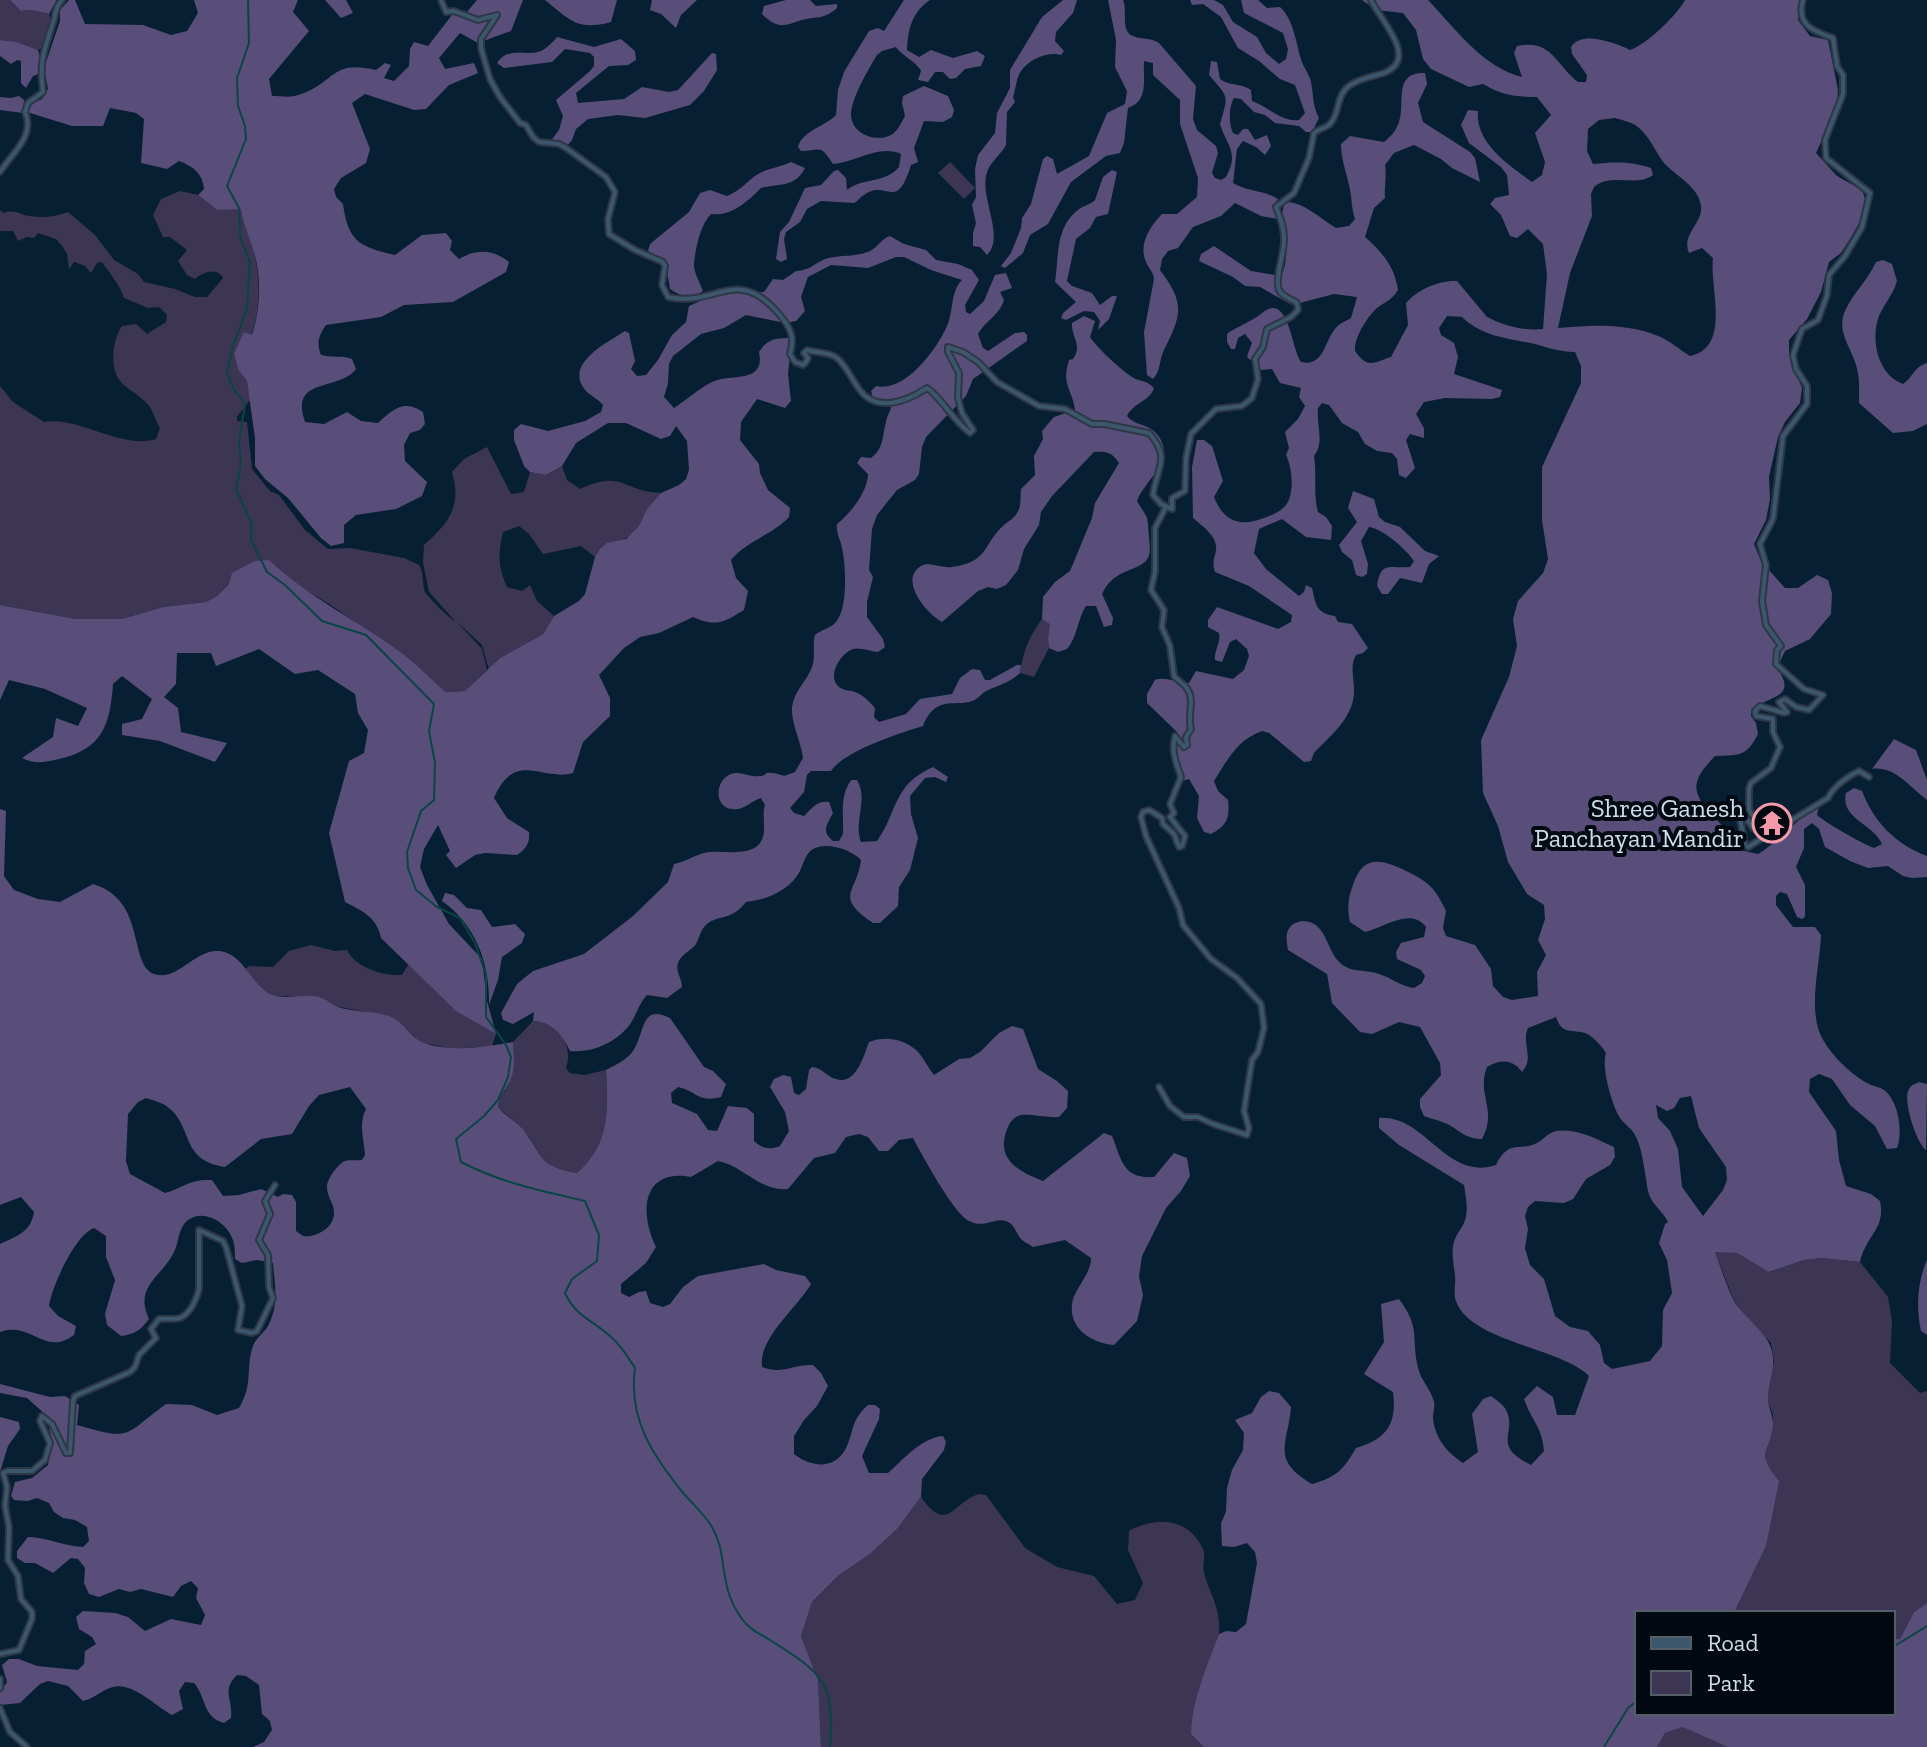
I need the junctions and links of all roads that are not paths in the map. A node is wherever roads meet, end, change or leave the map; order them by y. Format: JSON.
{"nodes":[{"id":1,"x":62,"y":0,"type":"edge"},
{"id":2,"x":441,"y":0,"type":"edge"},
{"id":3,"x":1371,"y":0,"type":"edge"},
{"id":4,"x":1803,"y":0,"type":"edge"},
{"id":5,"x":0,"y":172,"type":"edge"},
{"id":6,"x":1166,"y":507,"type":"junction"},
{"id":7,"x":1869,"y":777,"type":"dead end"},
{"id":8,"x":1159,"y":1087,"type":"dead end"},
{"id":9,"x":275,"y":1185,"type":"dead end"},
{"id":10,"x":0,"y":1654,"type":"edge"},
{"id":11,"x":0,"y":1679,"type":"edge"},
{"id":12,"x":0,"y":1688,"type":"edge"},
{"id":13,"x":0,"y":1708,"type":"edge"},
{"id":14,"x":27,"y":1747,"type":"edge"}],
"edges":[{"from":1,"to":5,"type":"street"},
{"from":2,"to":6,"type":"street"},
{"from":3,"to":6,"type":"street"},
{"from":4,"to":7,"type":"street"},
{"from":6,"to":8,"type":"street"},
{"from":9,"to":10,"type":"street"},
{"from":11,"to":12,"type":"street"},
{"from":13,"to":14,"type":"street"}]}
